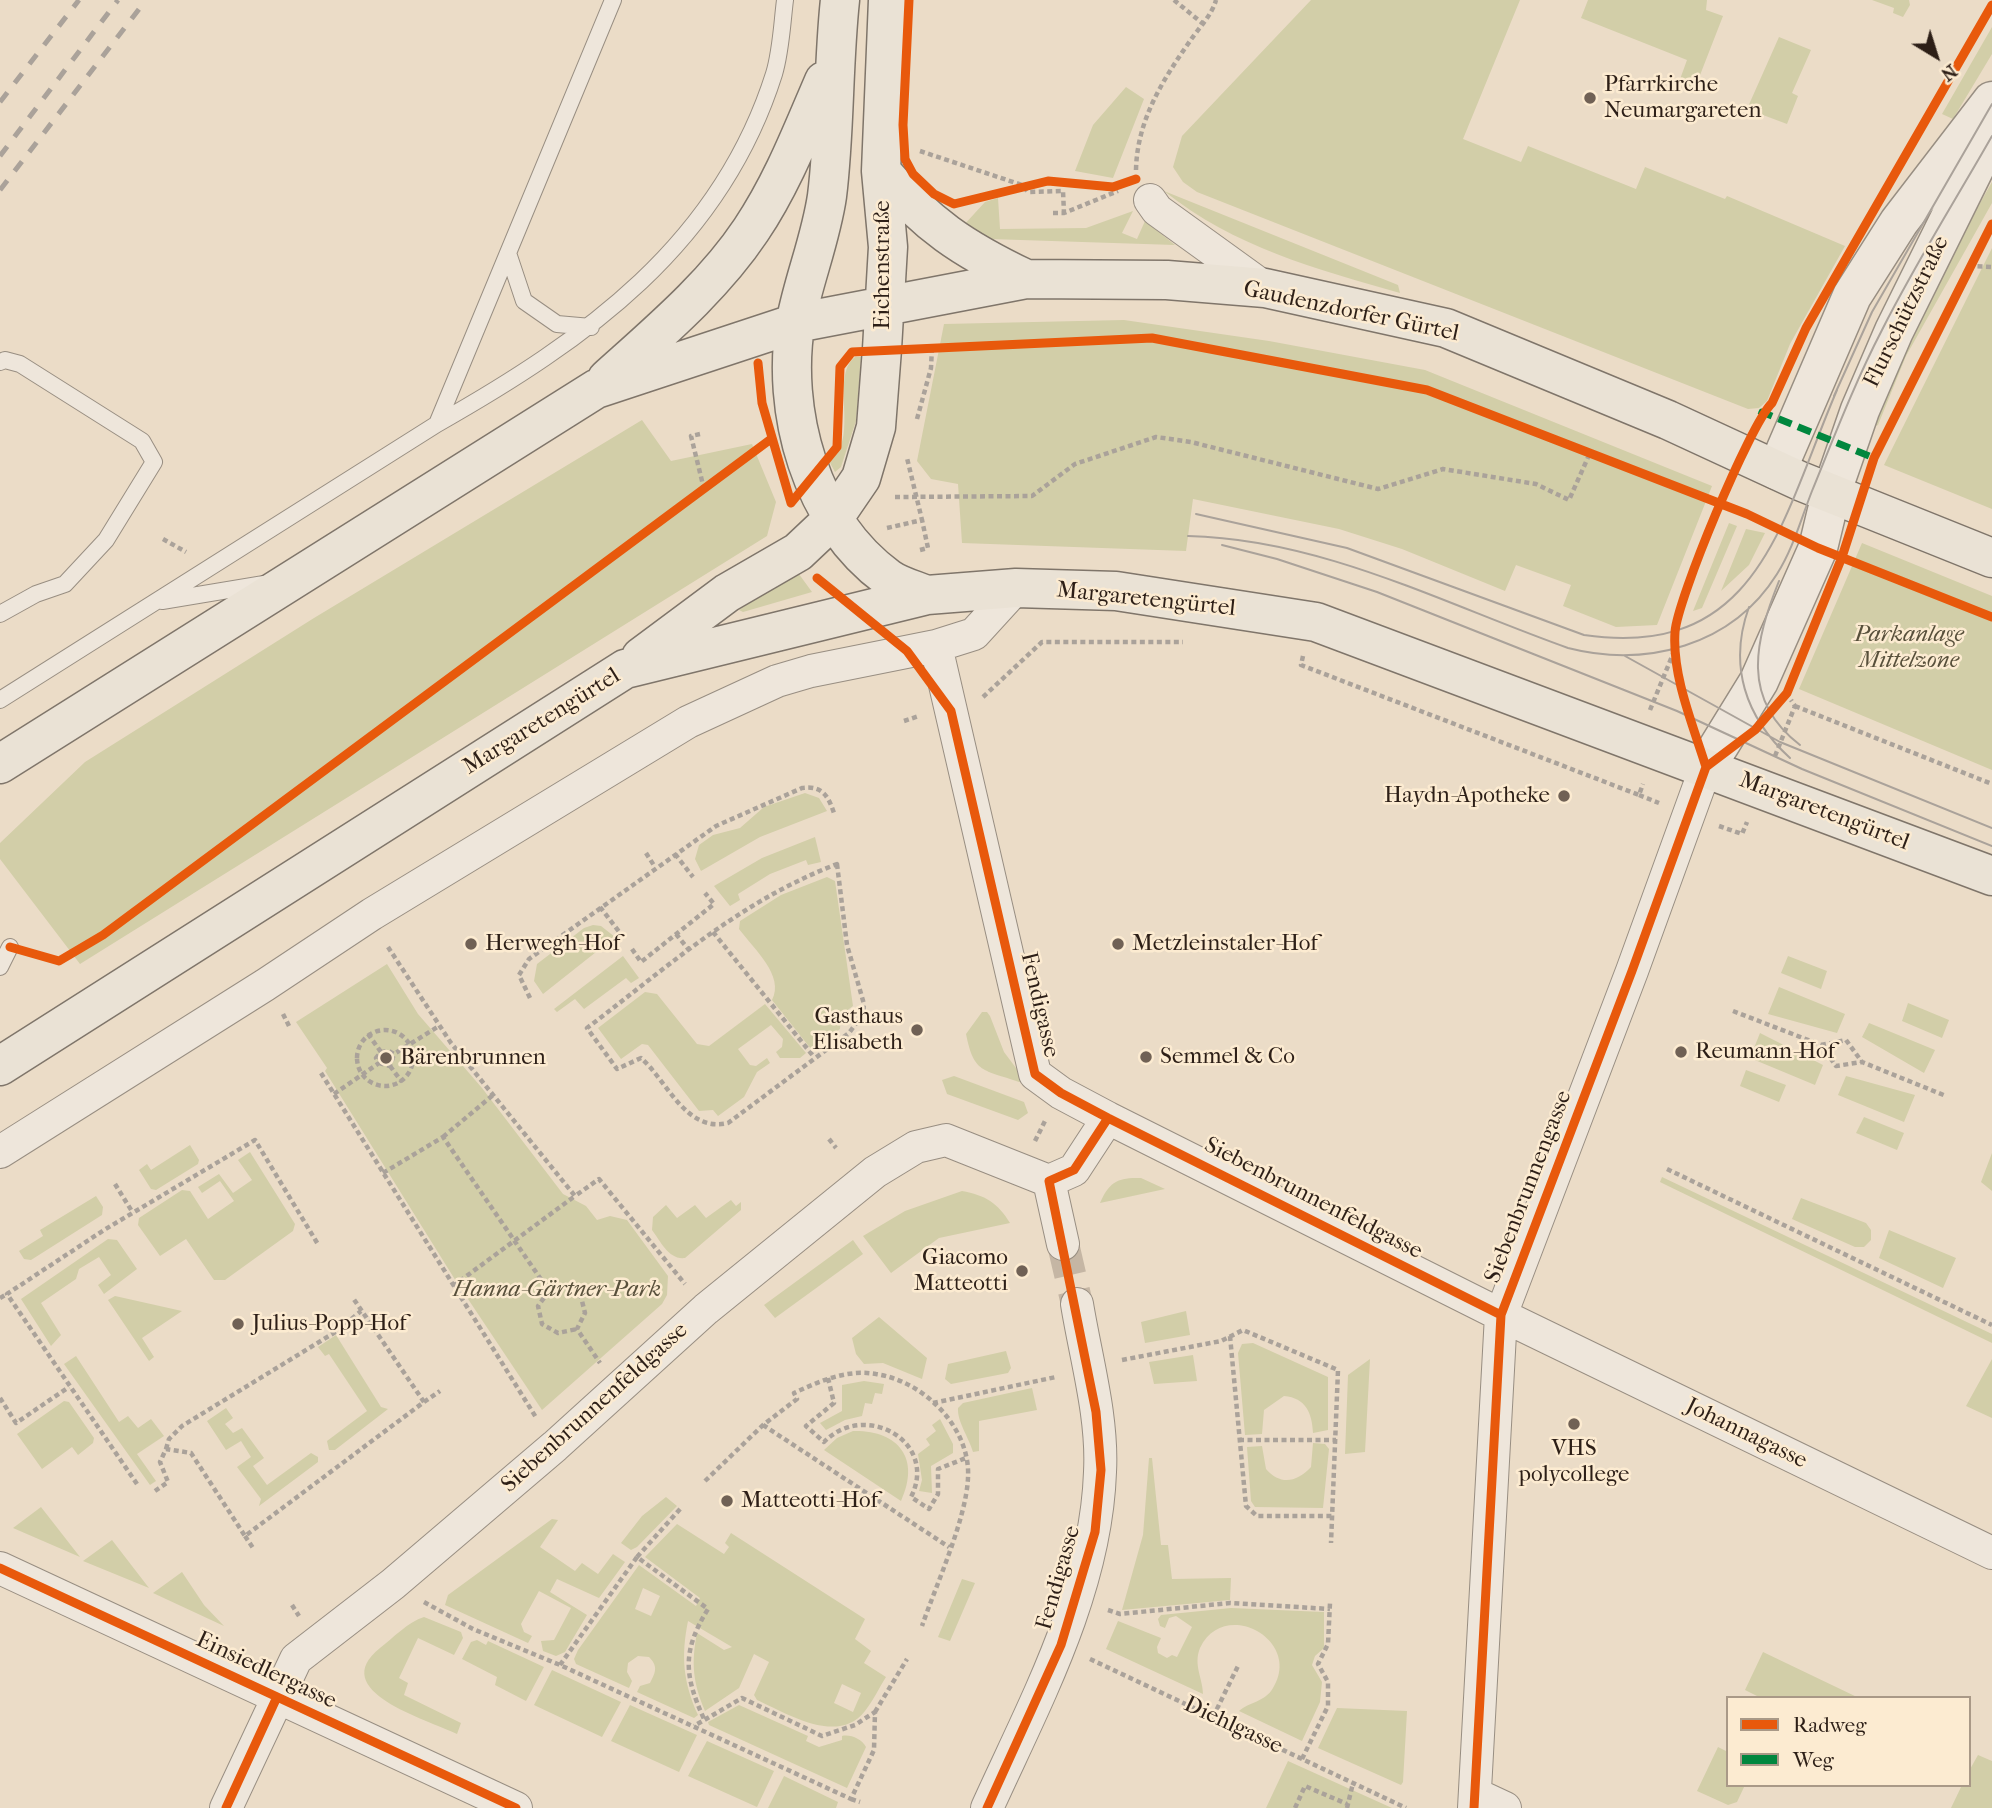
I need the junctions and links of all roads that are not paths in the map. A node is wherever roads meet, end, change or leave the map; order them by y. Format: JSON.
{"nodes":[{"id":1,"x":613,"y":0,"type":"edge"},
{"id":2,"x":785,"y":0,"type":"edge"},
{"id":3,"x":840,"y":0,"type":"edge"},
{"id":4,"x":888,"y":0,"type":"edge"},
{"id":5,"x":834,"y":57,"type":"junction"},
{"id":6,"x":1992,"y":101,"type":"edge"},
{"id":7,"x":1992,"y":134,"type":"edge"},
{"id":8,"x":881,"y":172,"type":"junction"},
{"id":9,"x":1134,"y":187,"type":"road end"},
{"id":10,"x":508,"y":253,"type":"junction"},
{"id":11,"x":1026,"y":279,"type":"junction"},
{"id":12,"x":1265,"y":288,"type":"junction"},
{"id":13,"x":884,"y":304,"type":"junction"},
{"id":14,"x":796,"y":323,"type":"junction"},
{"id":15,"x":591,"y":327,"type":"junction"},
{"id":16,"x":0,"y":362,"type":"edge"},
{"id":17,"x":596,"y":389,"type":"junction"},
{"id":18,"x":436,"y":424,"type":"junction"},
{"id":19,"x":1776,"y":470,"type":"junction"},
{"id":20,"x":1831,"y":494,"type":"junction"},
{"id":21,"x":833,"y":519,"type":"junction"},
{"id":22,"x":1992,"y":558,"type":"edge"},
{"id":23,"x":301,"y":577,"type":"junction"},
{"id":24,"x":1016,"y":588,"type":"junction"},
{"id":25,"x":927,"y":595,"type":"junction"},
{"id":26,"x":153,"y":603,"type":"junction"},
{"id":27,"x":0,"y":614,"type":"edge"},
{"id":28,"x":936,"y":646,"type":"junction"},
{"id":29,"x":625,"y":669,"type":"junction"},
{"id":30,"x":0,"y":700,"type":"edge"},
{"id":31,"x":5,"y":766,"type":"edge"},
{"id":32,"x":1706,"y":767,"type":"junction"},
{"id":33,"x":1992,"y":876,"type":"edge"},
{"id":34,"x":10,"y":947,"type":"dead end"},
{"id":35,"x":0,"y":967,"type":"edge"},
{"id":36,"x":0,"y":1066,"type":"edge"},
{"id":37,"x":1108,"y":1118,"type":"junction"},
{"id":38,"x":0,"y":1152,"type":"edge"},
{"id":39,"x":1036,"y":1175,"type":"junction"},
{"id":40,"x":1063,"y":1244,"type":"tunnel mouth"},
{"id":41,"x":1077,"y":1304,"type":"tunnel mouth"},
{"id":42,"x":1501,"y":1315,"type":"junction"},
{"id":43,"x":1992,"y":1553,"type":"edge"},
{"id":44,"x":0,"y":1568,"type":"edge"},
{"id":45,"x":278,"y":1697,"type":"junction"},
{"id":46,"x":1475,"y":1801,"type":"edge"},
{"id":47,"x":226,"y":1808,"type":"edge"},
{"id":48,"x":516,"y":1808,"type":"edge"},
{"id":49,"x":987,"y":1808,"type":"edge"},
{"id":50,"x":1505,"y":1808,"type":"edge"}],
"edges":[{"from":1,"to":10,"type":"lane"},
{"from":2,"to":15,"type":"lane"},
{"from":3,"to":5,"type":"main road"},
{"from":4,"to":8,"type":"main road","name":"Eichenstraße"},
{"from":5,"to":14,"type":"main road"},
{"from":5,"to":17,"type":"main road"},
{"from":6,"to":19,"type":"street"},
{"from":7,"to":20,"type":"street","name":"Flurschützstraße"},
{"from":8,"to":11,"type":"main road"},
{"from":8,"to":13,"type":"main road","name":"Eichenstraße"},
{"from":9,"to":12,"type":"street"},
{"from":10,"to":15,"type":"lane"},
{"from":10,"to":18,"type":"lane"},
{"from":11,"to":12,"type":"main road","name":"Gaudenzdorfer Gürtel"},
{"from":11,"to":13,"type":"main road","name":"Gaudenzdorfer Gürtel"},
{"from":12,"to":19,"type":"main road","name":"Gaudenzdorfer Gürtel"},
{"from":13,"to":14,"type":"main road","name":"Gaudenzdorfer Gürtel"},
{"from":13,"to":21,"type":"main road","name":"Eichenstraße"},
{"from":14,"to":17,"type":"main road"},
{"from":14,"to":21,"type":"main road"},
{"from":15,"to":18,"type":"lane"},
{"from":16,"to":27,"type":"lane"},
{"from":17,"to":23,"type":"main road"},
{"from":18,"to":26,"type":"lane"},
{"from":19,"to":20,"type":"main road","name":"Gaudenzdorfer Gürtel"},
{"from":20,"to":22,"type":"main road","name":"Gaudenzdorfer Gürtel"},
{"from":20,"to":32,"type":"street","name":"Flurschützstraße"},
{"from":21,"to":25,"type":"main road"},
{"from":21,"to":29,"type":"main road","name":"Eichenstraße"},
{"from":23,"to":26,"type":"lane"},
{"from":23,"to":31,"type":"main road"},
{"from":24,"to":25,"type":"main road","name":"Margaretengürtel"},
{"from":24,"to":28,"type":"street"},
{"from":24,"to":32,"type":"main road","name":"Margaretengürtel"},
{"from":25,"to":29,"type":"main road","name":"Margaretengürtel"},
{"from":26,"to":30,"type":"lane"},
{"from":28,"to":37,"type":"street","name":"Fendigasse"},
{"from":28,"to":38,"type":"street"},
{"from":29,"to":36,"type":"main road","name":"Margaretengürtel"},
{"from":32,"to":33,"type":"main road","name":"Margaretengürtel"},
{"from":32,"to":42,"type":"street","name":"Siebenbrunnengasse"},
{"from":34,"to":35,"type":"lane"},
{"from":37,"to":39,"type":"street"},
{"from":37,"to":42,"type":"street","name":"Siebenbrunnenfeldgasse"},
{"from":39,"to":40,"type":"street"},
{"from":39,"to":45,"type":"street","name":"Siebenbrunnenfeldgasse"},
{"from":41,"to":49,"type":"street","name":"Fendigasse"},
{"from":42,"to":43,"type":"street","name":"Johannagasse"},
{"from":42,"to":46,"type":"street","name":"Siebenbrunnengasse"},
{"from":44,"to":45,"type":"street","name":"Einsiedlergasse"},
{"from":45,"to":47,"type":"street","name":"Siebenbrunnenfeldgasse"},
{"from":45,"to":48,"type":"street","name":"Einsiedlergasse"},
{"from":46,"to":50,"type":"street"}]}
